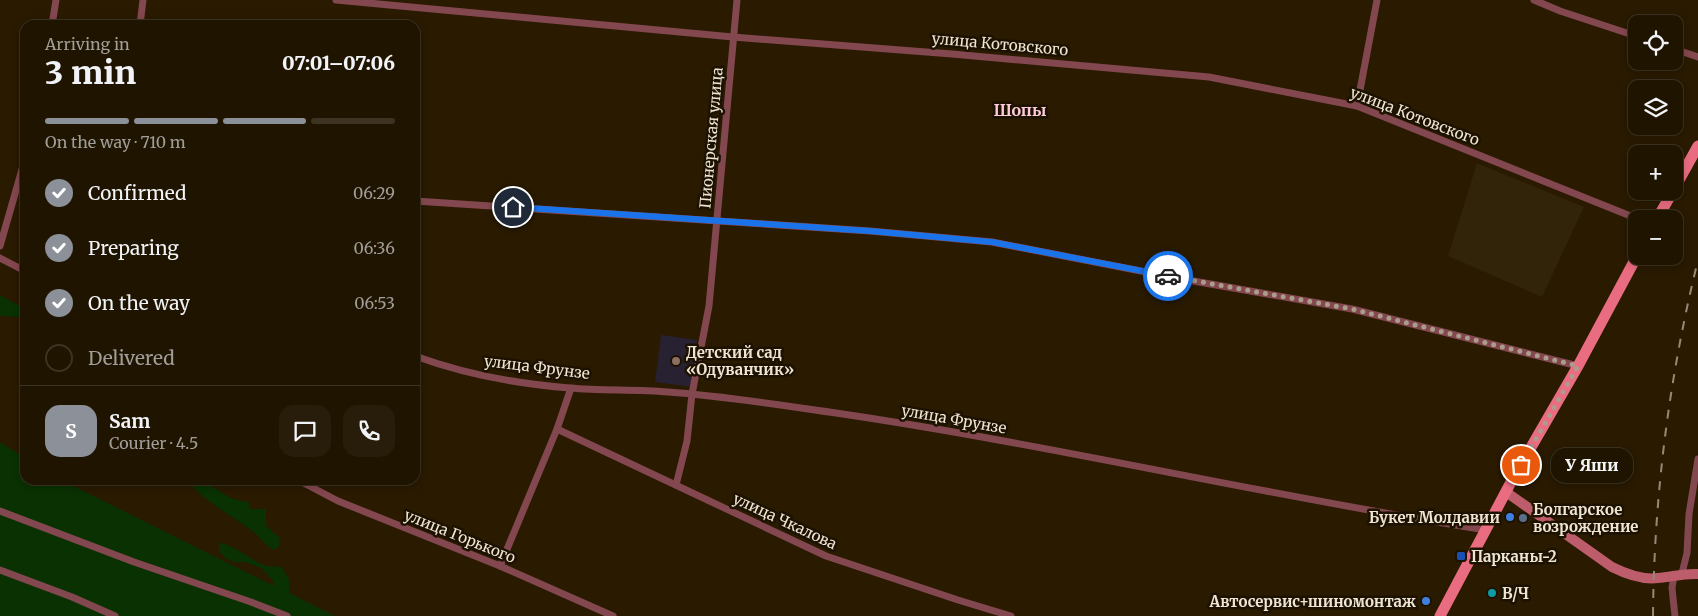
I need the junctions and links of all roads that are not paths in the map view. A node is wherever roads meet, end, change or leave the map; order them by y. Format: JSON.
{"nodes":[{"id":1,"x":56,"y":0,"type":"edge"},
{"id":2,"x":143,"y":0,"type":"edge"},
{"id":3,"x":336,"y":0,"type":"edge"},
{"id":4,"x":737,"y":0,"type":"edge"},
{"id":5,"x":1376,"y":0,"type":"edge"},
{"id":6,"x":1534,"y":0,"type":"edge"},
{"id":7,"x":53,"y":20,"type":"edge"},
{"id":8,"x":141,"y":20,"type":"edge"},
{"id":9,"x":1628,"y":33,"type":"edge"},
{"id":10,"x":733,"y":38,"type":"junction"},
{"id":11,"x":1683,"y":52,"type":"edge"},
{"id":12,"x":1698,"y":57,"type":"edge"},
{"id":13,"x":1357,"y":106,"type":"junction"},
{"id":14,"x":1698,"y":146,"type":"edge"},
{"id":15,"x":1683,"y":172,"type":"edge"},
{"id":16,"x":20,"y":176,"type":"edge"},
{"id":17,"x":420,"y":201,"type":"edge"},
{"id":18,"x":1628,"y":215,"type":"edge"},
{"id":19,"x":718,"y":222,"type":"junction"},
{"id":20,"x":0,"y":246,"type":"edge"},
{"id":21,"x":0,"y":258,"type":"edge"},
{"id":22,"x":1632,"y":265,"type":"edge"},
{"id":23,"x":20,"y":268,"type":"edge"},
{"id":24,"x":420,"y":357,"type":"edge"},
{"id":25,"x":1578,"y":366,"type":"junction"},
{"id":26,"x":572,"y":388,"type":"junction"},
{"id":27,"x":692,"y":394,"type":"junction"},
{"id":28,"x":557,"y":429,"type":"junction"},
{"id":29,"x":1698,"y":459,"type":"edge"},
{"id":30,"x":305,"y":485,"type":"edge"},
{"id":31,"x":676,"y":485,"type":"junction"},
{"id":32,"x":1506,"y":492,"type":"junction"},
{"id":33,"x":0,"y":511,"type":"edge"},
{"id":34,"x":1486,"y":530,"type":"junction"},
{"id":35,"x":500,"y":566,"type":"junction"},
{"id":36,"x":0,"y":570,"type":"edge"},
{"id":37,"x":1678,"y":574,"type":"junction"},
{"id":38,"x":1698,"y":574,"type":"edge"},
{"id":39,"x":115,"y":616,"type":"edge"},
{"id":40,"x":287,"y":616,"type":"edge"},
{"id":41,"x":613,"y":616,"type":"edge"},
{"id":42,"x":1010,"y":616,"type":"edge"},
{"id":43,"x":1440,"y":616,"type":"edge"},
{"id":44,"x":1675,"y":616,"type":"edge"}],
"edges":[{"from":1,"to":7,"type":"street"},
{"from":2,"to":8,"type":"street"},
{"from":3,"to":10,"type":"street","name":"улица Котовского"},
{"from":4,"to":10,"type":"street","name":"Пионерская улица"},
{"from":5,"to":13,"type":"street"},
{"from":6,"to":9,"type":"street"},
{"from":10,"to":13,"type":"street","name":"улица Котовского"},
{"from":10,"to":19,"type":"street","name":"Пионерская улица"},
{"from":11,"to":12,"type":"street"},
{"from":13,"to":18,"type":"street","name":"улица Котовского"},
{"from":14,"to":15,"type":"main road"},
{"from":16,"to":20,"type":"street"},
{"from":17,"to":19,"type":"street"},
{"from":19,"to":25,"type":"street"},
{"from":19,"to":27,"type":"street","name":"Пионерская улица"},
{"from":21,"to":23,"type":"street"},
{"from":22,"to":25,"type":"main road"},
{"from":24,"to":26,"type":"street","name":"улица Фрунзе"},
{"from":25,"to":32,"type":"main road"},
{"from":26,"to":27,"type":"street","name":"улица Фрунзе"},
{"from":26,"to":28,"type":"street"},
{"from":27,"to":31,"type":"street","name":"Пионерская улица"},
{"from":27,"to":34,"type":"street","name":"улица Фрунзе"},
{"from":28,"to":31,"type":"street","name":"улица Чкалова"},
{"from":28,"to":35,"type":"street"},
{"from":29,"to":37,"type":"street"},
{"from":30,"to":35,"type":"street","name":"улица Горького"},
{"from":31,"to":42,"type":"street","name":"улица Чкалова"},
{"from":32,"to":34,"type":"main road"},
{"from":32,"to":37,"type":"main road"},
{"from":33,"to":40,"type":"street"},
{"from":34,"to":43,"type":"main road"},
{"from":35,"to":41,"type":"street","name":"улица Горького"},
{"from":36,"to":39,"type":"street"},
{"from":37,"to":38,"type":"main road"},
{"from":37,"to":44,"type":"street"}]}
